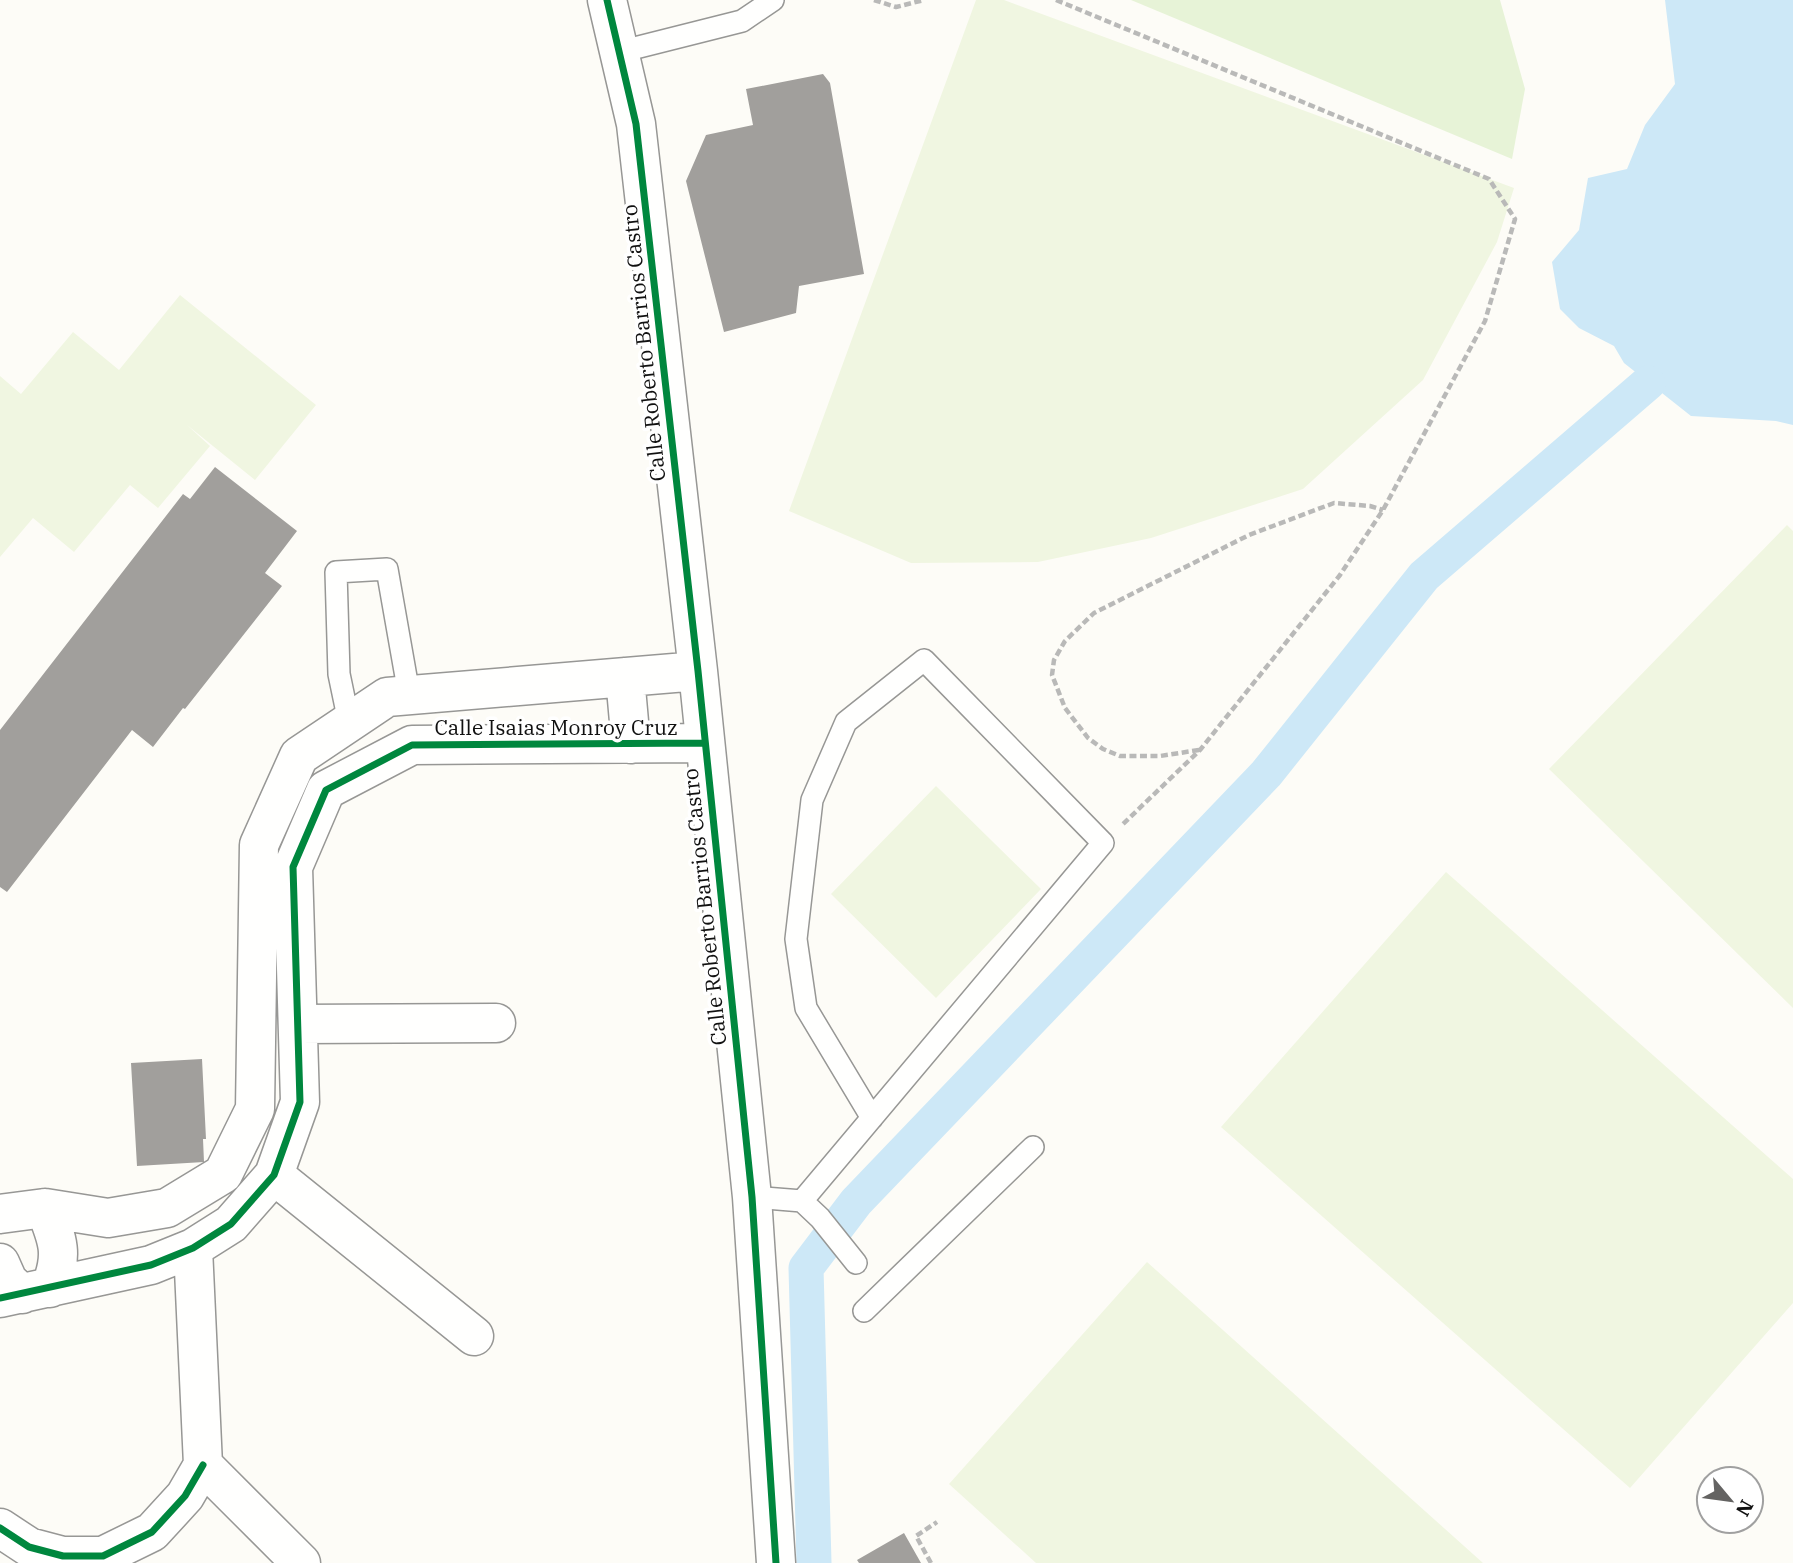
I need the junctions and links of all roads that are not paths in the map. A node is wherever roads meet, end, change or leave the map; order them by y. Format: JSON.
{"nodes":[{"id":1,"x":607,"y":0,"type":"edge"},
{"id":2,"x":773,"y":0,"type":"edge"},
{"id":3,"x":619,"y":52,"type":"junction"},
{"id":4,"x":698,"y":671,"type":"junction"},
{"id":5,"x":625,"y":677,"type":"junction"},
{"id":6,"x":409,"y":694,"type":"junction"},
{"id":7,"x":349,"y":722,"type":"junction"},
{"id":8,"x":705,"y":743,"type":"junction"},
{"id":9,"x":631,"y":744,"type":"junction"},
{"id":10,"x":496,"y":1023,"type":"dead end"},
{"id":11,"x":299,"y":1024,"type":"junction"},
{"id":12,"x":872,"y":1118,"type":"junction"},
{"id":13,"x":1033,"y":1147,"type":"dead end"},
{"id":14,"x":274,"y":1175,"type":"junction"},
{"id":15,"x":752,"y":1197,"type":"junction"},
{"id":16,"x":802,"y":1201,"type":"junction"},
{"id":17,"x":45,"y":1208,"type":"junction"},
{"id":18,"x":2,"y":1219,"type":"edge"},
{"id":19,"x":193,"y":1248,"type":"junction"},
{"id":20,"x":856,"y":1262,"type":"dead end"},
{"id":21,"x":0,"y":1263,"type":"edge"},
{"id":22,"x":24,"y":1293,"type":"edge"},
{"id":23,"x":864,"y":1311,"type":"dead end"},
{"id":24,"x":474,"y":1336,"type":"dead end"},
{"id":25,"x":204,"y":1465,"type":"junction"},
{"id":26,"x":15,"y":1546,"type":"edge"},
{"id":27,"x":103,"y":1559,"type":"edge"},
{"id":28,"x":301,"y":1563,"type":"edge"},
{"id":29,"x":776,"y":1563,"type":"edge"}],
"edges":[{"from":1,"to":3,"type":"street","name":"Calle Roberto Barrios Castro"},
{"from":2,"to":3,"type":"lane"},
{"from":3,"to":4,"type":"street","name":"Calle Roberto Barrios Castro"},
{"from":4,"to":5,"type":"street","name":"Calle Isaias Monroy Cruz"},
{"from":4,"to":8,"type":"street","name":"Calle Roberto Barrios Castro"},
{"from":5,"to":6,"type":"street","name":"Calle Isaias Monroy Cruz"},
{"from":5,"to":9,"type":"street"},
{"from":6,"to":7,"type":"street","name":"Calle Isaias Monroy Cruz"},
{"from":6,"to":7,"type":"lane"},
{"from":7,"to":17,"type":"street","name":"Calle Isaias Monroy Cruz"},
{"from":8,"to":9,"type":"street","name":"Calle Isaias Monroy Cruz"},
{"from":8,"to":15,"type":"street","name":"Calle Roberto Barrios Castro"},
{"from":9,"to":11,"type":"street","name":"Calle Isaias Monroy Cruz"},
{"from":10,"to":11,"type":"street"},
{"from":11,"to":14,"type":"street","name":"Calle Isaias Monroy Cruz"},
{"from":12,"to":12,"type":"lane"},
{"from":12,"to":16,"type":"lane"},
{"from":13,"to":23,"type":"lane"},
{"from":14,"to":19,"type":"street","name":"Calle Isaias Monroy Cruz"},
{"from":14,"to":24,"type":"street"},
{"from":15,"to":16,"type":"lane"},
{"from":15,"to":29,"type":"street","name":"Calle Roberto Barrios Castro"},
{"from":16,"to":20,"type":"lane"},
{"from":17,"to":18,"type":"street","name":"Calle Isaias Monroy Cruz"},
{"from":17,"to":22,"type":"street"},
{"from":19,"to":22,"type":"street","name":"Calle Isaias Monroy Cruz"},
{"from":19,"to":25,"type":"street"},
{"from":21,"to":22,"type":"street"},
{"from":25,"to":27,"type":"street"},
{"from":25,"to":28,"type":"street"},
{"from":26,"to":27,"type":"street"}]}
